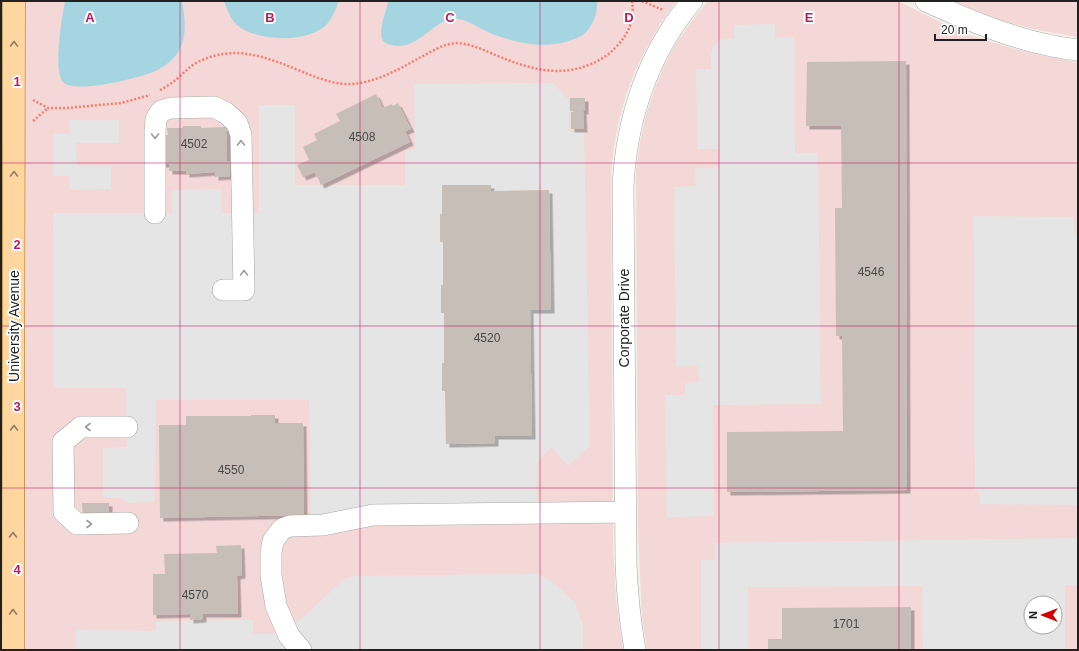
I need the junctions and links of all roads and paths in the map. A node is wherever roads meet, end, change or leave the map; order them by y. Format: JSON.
{"nodes":[{"id":1,"x":14,"y":1,"type":"edge"},
{"id":2,"x":632,"y":1,"type":"edge"},
{"id":3,"x":692,"y":1,"type":"edge"},
{"id":4,"x":926,"y":1,"type":"edge"},
{"id":5,"x":1078,"y":50,"type":"edge"},
{"id":6,"x":33,"y":100,"type":"dead end"},
{"id":7,"x":48,"y":108,"type":"junction"},
{"id":8,"x":33,"y":121,"type":"dead end"},
{"id":9,"x":155,"y":213,"type":"dead end"},
{"id":10,"x":223,"y":290,"type":"dead end"},
{"id":11,"x":127,"y":427,"type":"dead end"},
{"id":12,"x":626,"y":512,"type":"junction"},
{"id":13,"x":128,"y":523,"type":"dead end"},
{"id":14,"x":7,"y":574,"type":"edge"},
{"id":15,"x":13,"y":650,"type":"edge"},
{"id":16,"x":301,"y":650,"type":"edge"},
{"id":17,"x":636,"y":650,"type":"edge"}],
"edges":[{"from":14,"to":1,"type":"main road","name":"University Avenue","one_way":true},
{"from":2,"to":7,"type":"path"},
{"from":3,"to":12,"type":"street","name":"Corporate Drive"},
{"from":4,"to":5,"type":"street"},
{"from":6,"to":7,"type":"path"},
{"from":7,"to":8,"type":"path"},
{"from":10,"to":9,"type":"street","one_way":true},
{"from":11,"to":13,"type":"street","one_way":true},
{"from":12,"to":16,"type":"street"},
{"from":12,"to":17,"type":"street","name":"Corporate Drive"},
{"from":15,"to":14,"type":"main road","name":"University Avenue","one_way":true}]}
